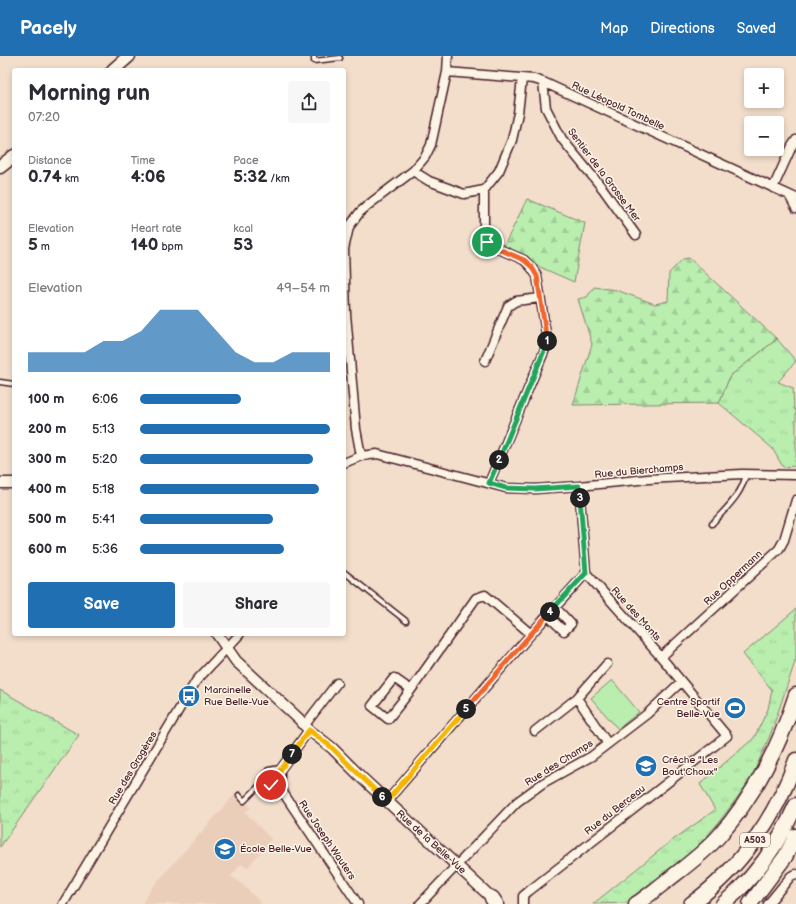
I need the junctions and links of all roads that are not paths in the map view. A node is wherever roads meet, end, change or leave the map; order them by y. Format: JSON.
{"nodes":[{"id":1,"x":129,"y":56,"type":"edge"},
{"id":2,"x":314,"y":56,"type":"edge"},
{"id":3,"x":448,"y":56,"type":"edge"},
{"id":4,"x":340,"y":58,"type":"dead end"},
{"id":5,"x":115,"y":68,"type":"edge"},
{"id":6,"x":447,"y":72,"type":"junction"},
{"id":7,"x":522,"y":79,"type":"junction"},
{"id":8,"x":543,"y":82,"type":"junction"},
{"id":9,"x":796,"y":140,"type":"edge"},
{"id":10,"x":12,"y":158,"type":"edge"},
{"id":11,"x":0,"y":167,"type":"edge"},
{"id":12,"x":413,"y":171,"type":"junction"},
{"id":13,"x":773,"y":188,"type":"junction"},
{"id":14,"x":484,"y":190,"type":"junction"},
{"id":15,"x":793,"y":196,"type":"edge"},
{"id":16,"x":796,"y":208,"type":"edge"},
{"id":17,"x":636,"y":235,"type":"dead end"},
{"id":18,"x":346,"y":240,"type":"edge"},
{"id":19,"x":540,"y":298,"type":"junction"},
{"id":20,"x":346,"y":324,"type":"edge"},
{"id":21,"x":485,"y":360,"type":"dead end"},
{"id":22,"x":0,"y":382,"type":"edge"},
{"id":23,"x":12,"y":384,"type":"edge"},
{"id":24,"x":361,"y":456,"type":"junction"},
{"id":25,"x":346,"y":464,"type":"edge"},
{"id":26,"x":746,"y":474,"type":"junction"},
{"id":27,"x":796,"y":475,"type":"edge"},
{"id":28,"x":0,"y":483,"type":"edge"},
{"id":29,"x":12,"y":483,"type":"edge"},
{"id":30,"x":489,"y":483,"type":"junction"},
{"id":31,"x":579,"y":486,"type":"junction"},
{"id":32,"x":796,"y":500,"type":"edge"},
{"id":33,"x":712,"y":524,"type":"dead end"},
{"id":34,"x":586,"y":573,"type":"junction"},
{"id":35,"x":346,"y":574,"type":"edge"},
{"id":36,"x":555,"y":607,"type":"junction"},
{"id":37,"x":548,"y":616,"type":"junction"},
{"id":38,"x":406,"y":621,"type":"dead end"},
{"id":39,"x":531,"y":634,"type":"junction"},
{"id":40,"x":219,"y":636,"type":"edge"},
{"id":41,"x":238,"y":636,"type":"edge"},
{"id":42,"x":227,"y":649,"type":"junction"},
{"id":43,"x":661,"y":657,"type":"junction"},
{"id":44,"x":607,"y":664,"type":"dead end"},
{"id":45,"x":681,"y":682,"type":"junction"},
{"id":46,"x":337,"y":683,"type":"dead end"},
{"id":47,"x":411,"y":690,"type":"junction"},
{"id":48,"x":796,"y":695,"type":"edge"},
{"id":49,"x":577,"y":698,"type":"junction"},
{"id":50,"x":306,"y":728,"type":"junction"},
{"id":51,"x":535,"y":730,"type":"dead end"},
{"id":52,"x":727,"y":736,"type":"joint"},
{"id":53,"x":608,"y":744,"type":"junction"},
{"id":54,"x":796,"y":760,"type":"edge"},
{"id":55,"x":280,"y":770,"type":"junction"},
{"id":56,"x":263,"y":782,"type":"junction"},
{"id":57,"x":280,"y":788,"type":"junction"},
{"id":58,"x":239,"y":795,"type":"dead end"},
{"id":59,"x":387,"y":801,"type":"junction"},
{"id":60,"x":796,"y":805,"type":"edge"},
{"id":61,"x":796,"y":836,"type":"edge"},
{"id":62,"x":457,"y":864,"type":"junction"},
{"id":63,"x":796,"y":874,"type":"edge"},
{"id":64,"x":494,"y":901,"type":"edge"},
{"id":65,"x":63,"y":904,"type":"edge"},
{"id":66,"x":358,"y":904,"type":"edge"},
{"id":67,"x":420,"y":904,"type":"edge"},
{"id":68,"x":523,"y":904,"type":"edge"},
{"id":69,"x":636,"y":904,"type":"edge"},
{"id":70,"x":691,"y":904,"type":"edge"},
{"id":71,"x":723,"y":904,"type":"edge"},
{"id":72,"x":750,"y":904,"type":"edge"},
{"id":73,"x":768,"y":904,"type":"edge"}],
"edges":[{"from":1,"to":5,"type":"main road"},
{"from":2,"to":4,"type":"lane"},
{"from":3,"to":6,"type":"street"},
{"from":6,"to":7,"type":"street","name":"Rue Léopold Tombelle"},
{"from":6,"to":12,"type":"street"},
{"from":7,"to":8,"type":"street","name":"Rue Léopold Tombelle"},
{"from":7,"to":14,"type":"street"},
{"from":8,"to":13,"type":"street","name":"Rue Léopold Tombelle"},
{"from":8,"to":17,"type":"street","name":"Sentier de la Grosse Mer"},
{"from":9,"to":13,"type":"street"},
{"from":10,"to":11,"type":"main road"},
{"from":12,"to":14,"type":"street"},
{"from":12,"to":18,"type":"street"},
{"from":13,"to":15,"type":"street","name":"Rue Léopold Tombelle"},
{"from":14,"to":19,"type":"street"},
{"from":15,"to":16,"type":"street"},
{"from":19,"to":21,"type":"street"},
{"from":19,"to":30,"type":"street"},
{"from":20,"to":24,"type":"street"},
{"from":22,"to":23,"type":"lane"},
{"from":24,"to":25,"type":"street","name":"Rue du Bierchamps"},
{"from":24,"to":30,"type":"street","name":"Rue du Bierchamps"},
{"from":26,"to":27,"type":"street","name":"Rue du Bierchamps"},
{"from":26,"to":31,"type":"street","name":"Rue du Bierchamps"},
{"from":26,"to":33,"type":"lane"},
{"from":28,"to":29,"type":"street"},
{"from":30,"to":31,"type":"street","name":"Rue du Bierchamps"},
{"from":31,"to":34,"type":"street"},
{"from":32,"to":43,"type":"street","name":"Rue Oppermann"},
{"from":34,"to":36,"type":"street"},
{"from":34,"to":43,"type":"street","name":"Rue des Monts"},
{"from":35,"to":38,"type":"lane"},
{"from":36,"to":37,"type":"street"},
{"from":36,"to":37,"type":"street"},
{"from":37,"to":39,"type":"street"},
{"from":39,"to":47,"type":"street"},
{"from":39,"to":59,"type":"street"},
{"from":40,"to":42,"type":"street","name":"Rue de la Belle-Vue"},
{"from":41,"to":42,"type":"street","name":"Rue des Grogères"},
{"from":42,"to":50,"type":"street","name":"Rue de la Belle-Vue"},
{"from":42,"to":65,"type":"street","name":"Rue des Grogères"},
{"from":43,"to":45,"type":"street","name":"Rue des Monts"},
{"from":44,"to":49,"type":"street"},
{"from":45,"to":52,"type":"street","name":"Rue des Monts"},
{"from":45,"to":53,"type":"street","name":"Rue des Champs"},
{"from":46,"to":50,"type":"street"},
{"from":47,"to":47,"type":"street"},
{"from":48,"to":69,"type":"highway"},
{"from":49,"to":51,"type":"street"},
{"from":49,"to":53,"type":"street"},
{"from":50,"to":55,"type":"street"},
{"from":50,"to":59,"type":"street","name":"Rue de la Belle-Vue"},
{"from":52,"to":68,"type":"street","name":"Rue du Berceau"},
{"from":53,"to":62,"type":"street","name":"Rue des Champs"},
{"from":54,"to":70,"type":"highway","number":"A503"},
{"from":55,"to":56,"type":"street"},
{"from":55,"to":57,"type":"street"},
{"from":56,"to":57,"type":"street"},
{"from":56,"to":58,"type":"lane"},
{"from":57,"to":66,"type":"street","name":"Rue Joseph Wauters"},
{"from":59,"to":62,"type":"street","name":"Rue de la Belle-Vue"},
{"from":60,"to":71,"type":"highway","number":"A503"},
{"from":61,"to":72,"type":"highway"},
{"from":62,"to":64,"type":"street","name":"Rue de la Belle-Vue"},
{"from":62,"to":67,"type":"street","name":"Rue des Champs"},
{"from":63,"to":73,"type":"street"}]}
